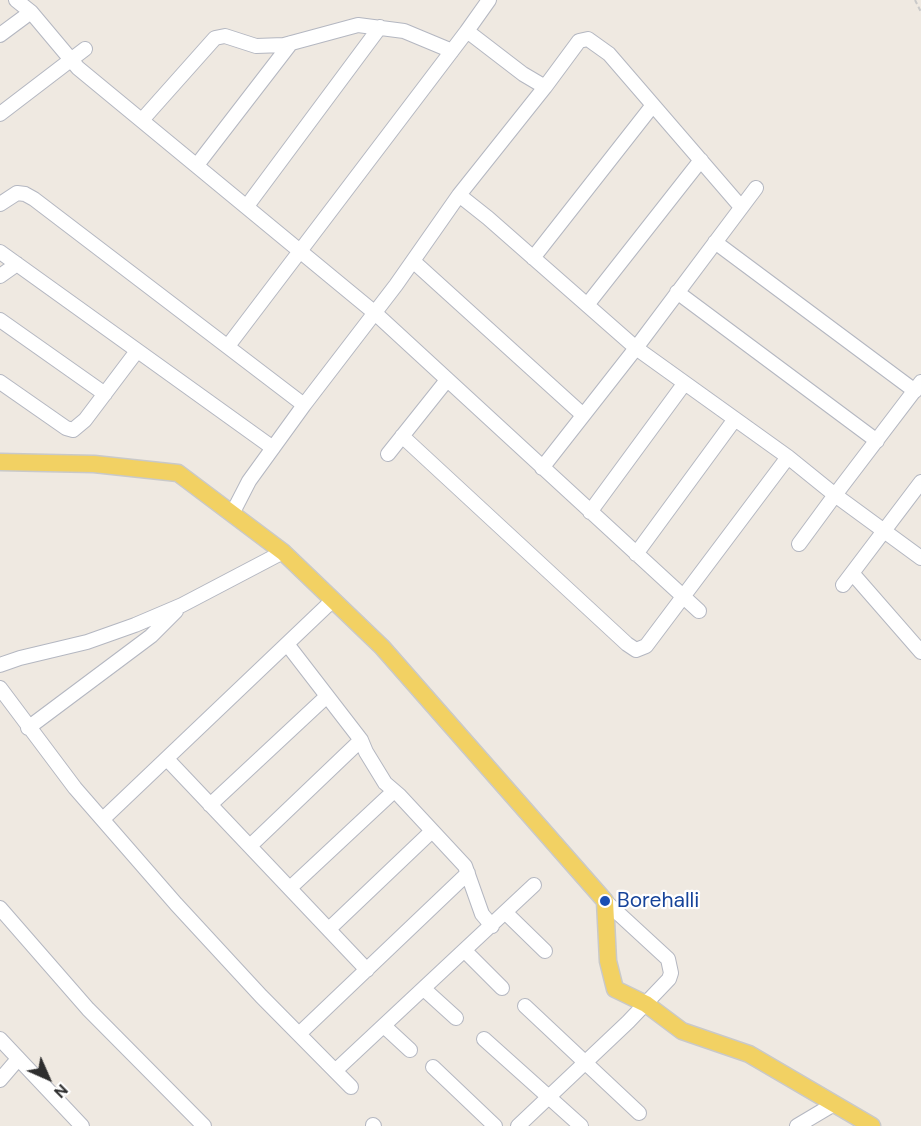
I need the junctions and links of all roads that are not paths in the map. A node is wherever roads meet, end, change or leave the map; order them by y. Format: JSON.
{"nodes":[{"id":1,"x":16,"y":0,"type":"edge"},
{"id":2,"x":489,"y":0,"type":"edge"},
{"id":3,"x":31,"y":12,"type":"junction"},
{"id":4,"x":380,"y":27,"type":"junction"},
{"id":5,"x":467,"y":31,"type":"junction"},
{"id":6,"x":0,"y":35,"type":"edge"},
{"id":7,"x":291,"y":43,"type":"junction"},
{"id":8,"x":85,"y":50,"type":"dead end"},
{"id":9,"x":452,"y":51,"type":"junction"},
{"id":10,"x":72,"y":59,"type":"junction"},
{"id":11,"x":545,"y":87,"type":"junction"},
{"id":12,"x":653,"y":105,"type":"junction"},
{"id":13,"x":0,"y":114,"type":"edge"},
{"id":14,"x":142,"y":120,"type":"junction"},
{"id":15,"x":701,"y":160,"type":"junction"},
{"id":16,"x":197,"y":165,"type":"junction"},
{"id":17,"x":756,"y":188,"type":"dead end"},
{"id":18,"x":459,"y":195,"type":"junction"},
{"id":19,"x":0,"y":204,"type":"edge"},
{"id":20,"x":247,"y":206,"type":"junction"},
{"id":21,"x":741,"y":207,"type":"junction"},
{"id":22,"x":715,"y":242,"type":"junction"},
{"id":23,"x":300,"y":251,"type":"junction"},
{"id":24,"x":0,"y":252,"type":"edge"},
{"id":25,"x":533,"y":258,"type":"junction"},
{"id":26,"x":413,"y":261,"type":"junction"},
{"id":27,"x":17,"y":264,"type":"junction"},
{"id":28,"x":0,"y":276,"type":"edge"},
{"id":29,"x":678,"y":292,"type":"junction"},
{"id":30,"x":587,"y":305,"type":"junction"},
{"id":31,"x":375,"y":313,"type":"junction"},
{"id":32,"x":0,"y":320,"type":"edge"},
{"id":33,"x":228,"y":346,"type":"junction"},
{"id":34,"x":636,"y":348,"type":"junction"},
{"id":35,"x":137,"y":351,"type":"junction"},
{"id":36,"x":447,"y":380,"type":"junction"},
{"id":37,"x":0,"y":382,"type":"edge"},
{"id":38,"x":684,"y":384,"type":"junction"},
{"id":39,"x":918,"y":387,"type":"edge"},
{"id":40,"x":105,"y":394,"type":"junction"},
{"id":41,"x":304,"y":405,"type":"junction"},
{"id":42,"x":583,"y":415,"type":"junction"},
{"id":43,"x":735,"y":419,"type":"junction"},
{"id":44,"x":402,"y":436,"type":"junction"},
{"id":45,"x":877,"y":441,"type":"junction"},
{"id":46,"x":273,"y":448,"type":"junction"},
{"id":47,"x":388,"y":454,"type":"dead end"},
{"id":48,"x":788,"y":457,"type":"junction"},
{"id":49,"x":0,"y":462,"type":"edge"},
{"id":50,"x":542,"y":468,"type":"junction"},
{"id":51,"x":921,"y":482,"type":"edge"},
{"id":52,"x":835,"y":495,"type":"junction"},
{"id":53,"x":590,"y":512,"type":"junction"},
{"id":54,"x":232,"y":514,"type":"junction"},
{"id":55,"x":885,"y":531,"type":"junction"},
{"id":56,"x":799,"y":544,"type":"dead end"},
{"id":57,"x":283,"y":552,"type":"junction"},
{"id":58,"x":636,"y":554,"type":"junction"},
{"id":59,"x":921,"y":558,"type":"edge"},
{"id":60,"x":853,"y":574,"type":"junction"},
{"id":61,"x":843,"y":585,"type":"dead end"},
{"id":62,"x":683,"y":597,"type":"junction"},
{"id":63,"x":333,"y":600,"type":"junction"},
{"id":64,"x":182,"y":605,"type":"junction"},
{"id":65,"x":699,"y":611,"type":"dead end"},
{"id":66,"x":287,"y":644,"type":"junction"},
{"id":67,"x":921,"y":652,"type":"edge"},
{"id":68,"x":0,"y":665,"type":"edge"},
{"id":69,"x":0,"y":688,"type":"edge"},
{"id":70,"x":327,"y":696,"type":"junction"},
{"id":71,"x":28,"y":728,"type":"junction"},
{"id":72,"x":361,"y":740,"type":"junction"},
{"id":73,"x":166,"y":759,"type":"junction"},
{"id":74,"x":394,"y":791,"type":"junction"},
{"id":75,"x":210,"y":805,"type":"junction"},
{"id":76,"x":103,"y":819,"type":"junction"},
{"id":77,"x":432,"y":831,"type":"junction"},
{"id":78,"x":250,"y":846,"type":"junction"},
{"id":79,"x":468,"y":873,"type":"junction"},
{"id":80,"x":534,"y":885,"type":"dead end"},
{"id":81,"x":290,"y":888,"type":"junction"},
{"id":82,"x":605,"y":901,"type":"junction"},
{"id":83,"x":0,"y":908,"type":"edge"},
{"id":84,"x":506,"y":913,"type":"junction"},
{"id":85,"x":492,"y":926,"type":"junction"},
{"id":86,"x":329,"y":929,"type":"junction"},
{"id":87,"x":465,"y":951,"type":"junction"},
{"id":88,"x":545,"y":951,"type":"dead end"},
{"id":89,"x":367,"y":970,"type":"junction"},
{"id":90,"x":502,"y":988,"type":"dead end"},
{"id":91,"x":424,"y":989,"type":"junction"},
{"id":92,"x":646,"y":1004,"type":"junction"},
{"id":93,"x":525,"y":1006,"type":"dead end"},
{"id":94,"x":456,"y":1018,"type":"dead end"},
{"id":95,"x":384,"y":1026,"type":"junction"},
{"id":96,"x":299,"y":1034,"type":"junction"},
{"id":97,"x":0,"y":1039,"type":"edge"},
{"id":98,"x":484,"y":1039,"type":"dead end"},
{"id":99,"x":410,"y":1050,"type":"dead end"},
{"id":100,"x":18,"y":1059,"type":"junction"},
{"id":101,"x":587,"y":1062,"type":"junction"},
{"id":102,"x":433,"y":1067,"type":"dead end"},
{"id":103,"x":335,"y":1071,"type":"junction"},
{"id":104,"x":0,"y":1080,"type":"edge"},
{"id":105,"x":351,"y":1088,"type":"dead end"},
{"id":106,"x":550,"y":1098,"type":"junction"},
{"id":107,"x":834,"y":1104,"type":"junction"},
{"id":108,"x":639,"y":1113,"type":"dead end"},
{"id":109,"x":82,"y":1126,"type":"edge"},
{"id":110,"x":204,"y":1126,"type":"edge"},
{"id":111,"x":495,"y":1126,"type":"edge"},
{"id":112,"x":518,"y":1126,"type":"edge"},
{"id":113,"x":581,"y":1126,"type":"edge"},
{"id":114,"x":797,"y":1126,"type":"edge"},
{"id":115,"x":872,"y":1126,"type":"edge"}],
"edges":[{"from":1,"to":3,"type":"street"},
{"from":2,"to":5,"type":"street"},
{"from":3,"to":6,"type":"street"},
{"from":3,"to":10,"type":"street"},
{"from":4,"to":7,"type":"street"},
{"from":4,"to":9,"type":"street"},
{"from":4,"to":20,"type":"street"},
{"from":5,"to":9,"type":"street"},
{"from":5,"to":11,"type":"street"},
{"from":7,"to":14,"type":"street"},
{"from":7,"to":16,"type":"street"},
{"from":8,"to":10,"type":"street"},
{"from":9,"to":23,"type":"street"},
{"from":10,"to":13,"type":"street"},
{"from":10,"to":14,"type":"street"},
{"from":11,"to":12,"type":"street"},
{"from":11,"to":18,"type":"street"},
{"from":12,"to":15,"type":"street"},
{"from":12,"to":25,"type":"street"},
{"from":14,"to":16,"type":"street"},
{"from":15,"to":21,"type":"street"},
{"from":15,"to":30,"type":"street"},
{"from":16,"to":20,"type":"street"},
{"from":17,"to":21,"type":"street"},
{"from":18,"to":25,"type":"street"},
{"from":18,"to":26,"type":"street"},
{"from":19,"to":33,"type":"street"},
{"from":20,"to":23,"type":"street"},
{"from":21,"to":22,"type":"street"},
{"from":22,"to":29,"type":"street"},
{"from":22,"to":39,"type":"street"},
{"from":23,"to":31,"type":"street"},
{"from":23,"to":33,"type":"street"},
{"from":24,"to":27,"type":"street"},
{"from":25,"to":30,"type":"street"},
{"from":26,"to":31,"type":"street"},
{"from":26,"to":42,"type":"street"},
{"from":27,"to":28,"type":"street"},
{"from":27,"to":35,"type":"street"},
{"from":29,"to":34,"type":"street"},
{"from":29,"to":45,"type":"street"},
{"from":30,"to":34,"type":"street"},
{"from":31,"to":36,"type":"street"},
{"from":31,"to":41,"type":"street"},
{"from":32,"to":40,"type":"street"},
{"from":33,"to":41,"type":"street"},
{"from":34,"to":38,"type":"street"},
{"from":34,"to":42,"type":"street"},
{"from":35,"to":40,"type":"street"},
{"from":35,"to":46,"type":"street"},
{"from":36,"to":44,"type":"street"},
{"from":36,"to":50,"type":"street"},
{"from":37,"to":40,"type":"street"},
{"from":38,"to":43,"type":"street"},
{"from":38,"to":53,"type":"street"},
{"from":39,"to":45,"type":"street"},
{"from":41,"to":46,"type":"street"},
{"from":42,"to":50,"type":"street"},
{"from":43,"to":48,"type":"street"},
{"from":43,"to":58,"type":"street"},
{"from":44,"to":47,"type":"street"},
{"from":44,"to":62,"type":"street"},
{"from":45,"to":52,"type":"street"},
{"from":46,"to":54,"type":"street"},
{"from":48,"to":52,"type":"street"},
{"from":48,"to":62,"type":"street"},
{"from":49,"to":54,"type":"main road"},
{"from":50,"to":53,"type":"street"},
{"from":51,"to":55,"type":"street"},
{"from":52,"to":55,"type":"street"},
{"from":52,"to":56,"type":"street"},
{"from":53,"to":58,"type":"street"},
{"from":54,"to":57,"type":"main road"},
{"from":55,"to":59,"type":"street"},
{"from":55,"to":60,"type":"street"},
{"from":57,"to":63,"type":"main road"},
{"from":57,"to":64,"type":"street"},
{"from":58,"to":62,"type":"street"},
{"from":60,"to":61,"type":"street"},
{"from":60,"to":67,"type":"street"},
{"from":62,"to":65,"type":"street"},
{"from":63,"to":66,"type":"street"},
{"from":63,"to":82,"type":"main road"},
{"from":64,"to":68,"type":"street"},
{"from":64,"to":71,"type":"street"},
{"from":66,"to":70,"type":"street"},
{"from":66,"to":73,"type":"street"},
{"from":69,"to":71,"type":"street"},
{"from":70,"to":72,"type":"street"},
{"from":70,"to":75,"type":"street"},
{"from":71,"to":76,"type":"street"},
{"from":72,"to":74,"type":"street"},
{"from":72,"to":78,"type":"street"},
{"from":73,"to":75,"type":"street"},
{"from":73,"to":76,"type":"street"},
{"from":74,"to":77,"type":"street"},
{"from":74,"to":81,"type":"street"},
{"from":75,"to":78,"type":"street"},
{"from":76,"to":96,"type":"street"},
{"from":77,"to":79,"type":"street"},
{"from":77,"to":86,"type":"street"},
{"from":78,"to":81,"type":"street"},
{"from":79,"to":85,"type":"street"},
{"from":79,"to":89,"type":"street"},
{"from":80,"to":84,"type":"street"},
{"from":81,"to":86,"type":"street"},
{"from":82,"to":92,"type":"main road"},
{"from":82,"to":92,"type":"street"},
{"from":83,"to":110,"type":"street"},
{"from":84,"to":85,"type":"street"},
{"from":84,"to":88,"type":"street"},
{"from":85,"to":87,"type":"street"},
{"from":86,"to":89,"type":"street"},
{"from":87,"to":90,"type":"street"},
{"from":87,"to":91,"type":"street"},
{"from":89,"to":96,"type":"street"},
{"from":91,"to":94,"type":"street"},
{"from":91,"to":95,"type":"street"},
{"from":92,"to":101,"type":"street"},
{"from":92,"to":107,"type":"main road"},
{"from":93,"to":101,"type":"street"},
{"from":95,"to":99,"type":"street"},
{"from":95,"to":103,"type":"street"},
{"from":96,"to":103,"type":"street"},
{"from":97,"to":100,"type":"street"},
{"from":98,"to":106,"type":"street"},
{"from":100,"to":104,"type":"street"},
{"from":100,"to":109,"type":"street"},
{"from":101,"to":106,"type":"street"},
{"from":101,"to":108,"type":"street"},
{"from":102,"to":111,"type":"street"},
{"from":103,"to":105,"type":"street"},
{"from":106,"to":112,"type":"street"},
{"from":106,"to":113,"type":"street"},
{"from":107,"to":114,"type":"street"},
{"from":107,"to":115,"type":"main road"}]}
